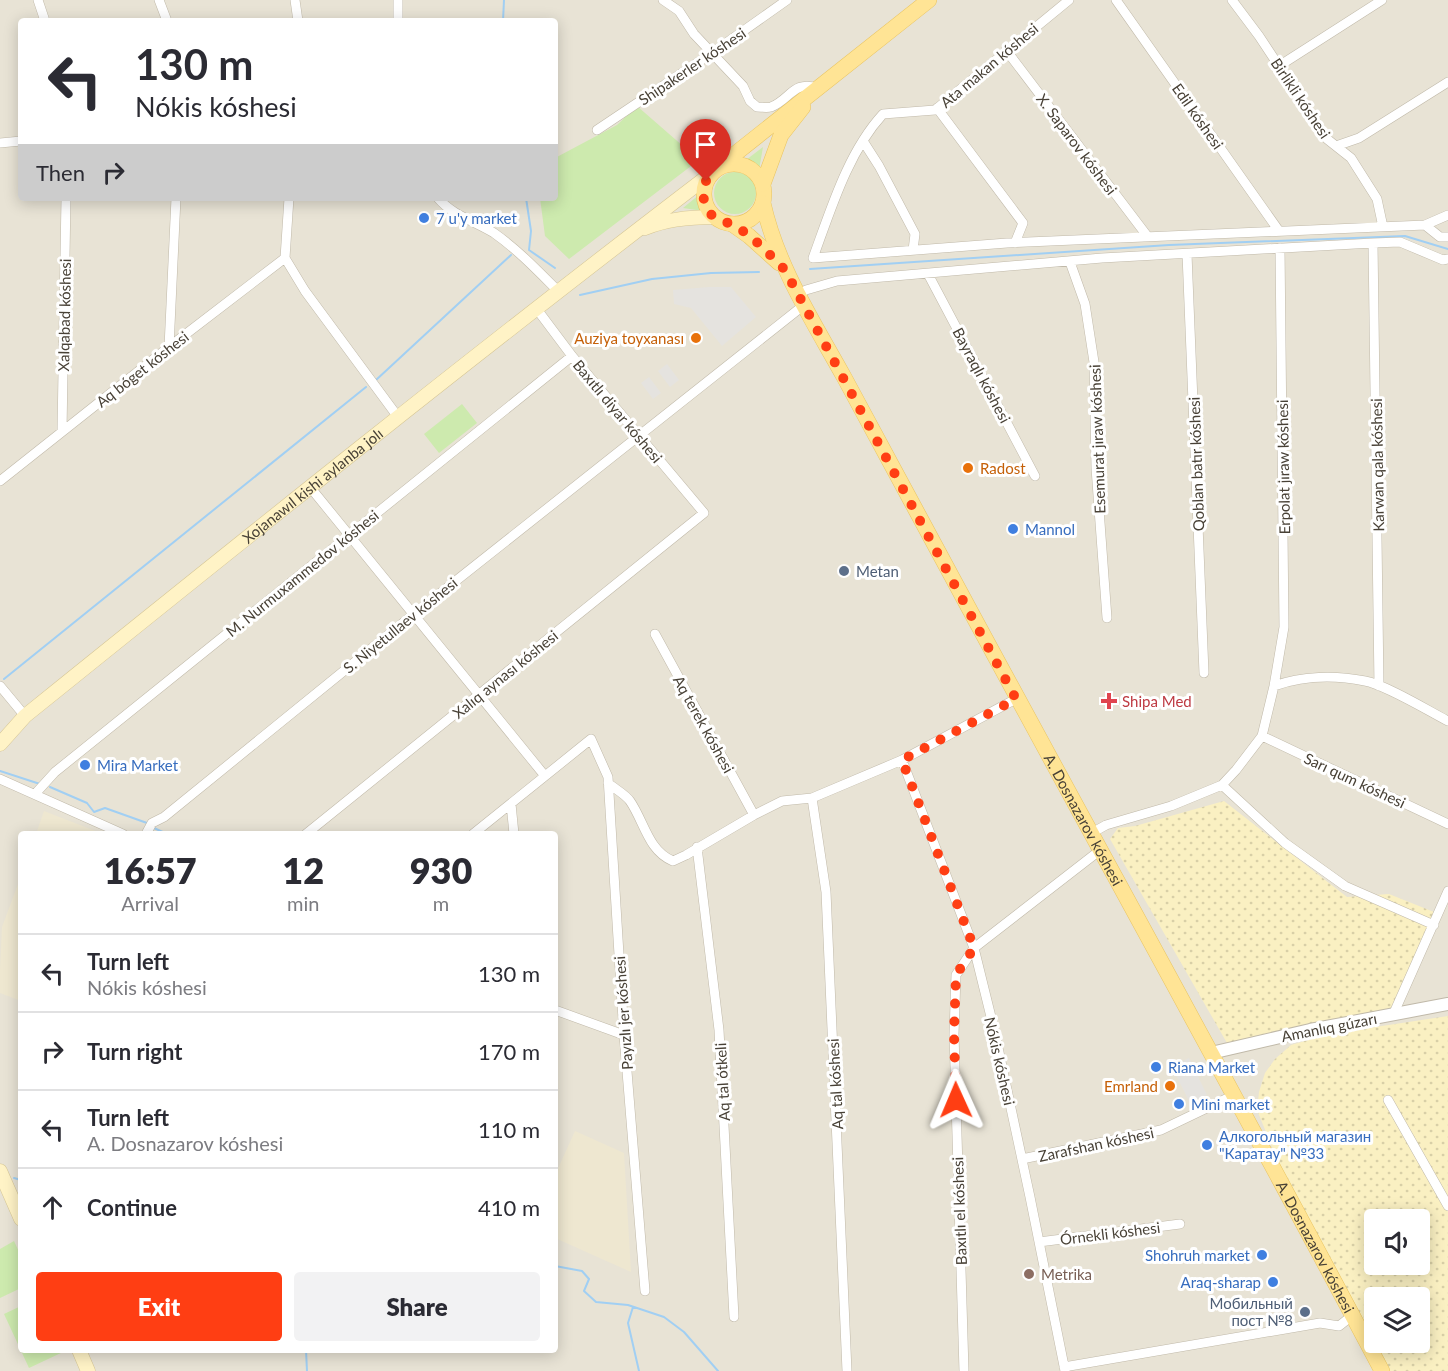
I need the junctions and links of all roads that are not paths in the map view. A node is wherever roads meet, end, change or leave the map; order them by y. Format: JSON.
{"nodes":[{"id":1,"x":38,"y":0,"type":"edge"},
{"id":2,"x":159,"y":0,"type":"edge"},
{"id":3,"x":295,"y":0,"type":"edge"},
{"id":4,"x":398,"y":0,"type":"edge"},
{"id":5,"x":663,"y":0,"type":"edge"},
{"id":6,"x":787,"y":0,"type":"edge"},
{"id":7,"x":929,"y":0,"type":"edge"},
{"id":8,"x":1069,"y":0,"type":"edge"},
{"id":9,"x":1116,"y":0,"type":"edge"},
{"id":10,"x":1232,"y":0,"type":"edge"},
{"id":11,"x":1382,"y":0,"type":"edge"},
{"id":12,"x":44,"y":18,"type":"edge"},
{"id":13,"x":166,"y":18,"type":"edge"},
{"id":14,"x":298,"y":18,"type":"edge"},
{"id":15,"x":398,"y":18,"type":"edge"},
{"id":16,"x":1006,"y":50,"type":"junction"},
{"id":17,"x":712,"y":53,"type":"junction"},
{"id":18,"x":1279,"y":66,"type":"junction"},
{"id":19,"x":1448,"y":82,"type":"edge"},
{"id":20,"x":817,"y":88,"type":"junction"},
{"id":21,"x":938,"y":108,"type":"junction"},
{"id":22,"x":597,"y":130,"type":"dead end"},
{"id":23,"x":18,"y":141,"type":"edge"},
{"id":24,"x":864,"y":141,"type":"junction"},
{"id":25,"x":0,"y":143,"type":"edge"},
{"id":26,"x":1336,"y":146,"type":"junction"},
{"id":27,"x":714,"y":171,"type":"junction"},
{"id":28,"x":763,"y":184,"type":"junction"},
{"id":29,"x":66,"y":201,"type":"edge"},
{"id":30,"x":176,"y":201,"type":"edge"},
{"id":31,"x":289,"y":201,"type":"edge"},
{"id":32,"x":440,"y":201,"type":"edge"},
{"id":33,"x":763,"y":203,"type":"junction"},
{"id":34,"x":1448,"y":214,"type":"edge"},
{"id":35,"x":714,"y":217,"type":"junction"},
{"id":36,"x":732,"y":224,"type":"junction"},
{"id":37,"x":1425,"y":225,"type":"junction"},
{"id":38,"x":1383,"y":227,"type":"junction"},
{"id":39,"x":1280,"y":231,"type":"junction"},
{"id":40,"x":632,"y":233,"type":"junction"},
{"id":41,"x":1148,"y":237,"type":"junction"},
{"id":42,"x":1448,"y":237,"type":"edge"},
{"id":43,"x":1015,"y":243,"type":"junction"},
{"id":44,"x":1373,"y":243,"type":"junction"},
{"id":45,"x":1280,"y":248,"type":"junction"},
{"id":46,"x":913,"y":250,"type":"junction"},
{"id":47,"x":1187,"y":254,"type":"junction"},
{"id":48,"x":285,"y":258,"type":"junction"},
{"id":49,"x":1448,"y":259,"type":"edge"},
{"id":50,"x":1070,"y":262,"type":"junction"},
{"id":51,"x":785,"y":270,"type":"junction"},
{"id":52,"x":928,"y":274,"type":"junction"},
{"id":53,"x":558,"y":291,"type":"junction"},
{"id":54,"x":801,"y":300,"type":"junction"},
{"id":55,"x":536,"y":308,"type":"junction"},
{"id":56,"x":169,"y":347,"type":"junction"},
{"id":57,"x":572,"y":356,"type":"junction"},
{"id":58,"x":398,"y":417,"type":"junction"},
{"id":59,"x":63,"y":431,"type":"junction"},
{"id":60,"x":638,"y":435,"type":"junction"},
{"id":61,"x":1035,"y":476,"type":"dead end"},
{"id":62,"x":0,"y":481,"type":"edge"},
{"id":63,"x":310,"y":487,"type":"junction"},
{"id":64,"x":704,"y":513,"type":"joint"},
{"id":65,"x":350,"y":534,"type":"junction"},
{"id":66,"x":414,"y":614,"type":"junction"},
{"id":67,"x":1107,"y":618,"type":"dead end"},
{"id":68,"x":655,"y":634,"type":"dead end"},
{"id":69,"x":1204,"y":673,"type":"dead end"},
{"id":70,"x":0,"y":686,"type":"edge"},
{"id":71,"x":1274,"y":686,"type":"junction"},
{"id":72,"x":1379,"y":686,"type":"junction"},
{"id":73,"x":480,"y":694,"type":"junction"},
{"id":74,"x":1016,"y":699,"type":"junction"},
{"id":75,"x":25,"y":716,"type":"junction"},
{"id":76,"x":1448,"y":720,"type":"edge"},
{"id":77,"x":1262,"y":736,"type":"junction"},
{"id":78,"x":0,"y":744,"type":"edge"},
{"id":79,"x":902,"y":760,"type":"junction"},
{"id":80,"x":545,"y":776,"type":"junction"},
{"id":81,"x":0,"y":779,"type":"edge"},
{"id":82,"x":608,"y":783,"type":"junction"},
{"id":83,"x":1222,"y":785,"type":"junction"},
{"id":84,"x":35,"y":794,"type":"junction"},
{"id":85,"x":812,"y":798,"type":"junction"},
{"id":86,"x":511,"y":804,"type":"junction"},
{"id":87,"x":754,"y":814,"type":"junction"},
{"id":88,"x":1448,"y":824,"type":"edge"},
{"id":89,"x":116,"y":831,"type":"edge"},
{"id":90,"x":148,"y":831,"type":"edge"},
{"id":91,"x":310,"y":831,"type":"edge"},
{"id":92,"x":477,"y":831,"type":"edge"},
{"id":93,"x":514,"y":831,"type":"edge"},
{"id":94,"x":1090,"y":834,"type":"junction"},
{"id":95,"x":697,"y":847,"type":"junction"},
{"id":96,"x":1099,"y":851,"type":"junction"},
{"id":97,"x":1448,"y":891,"type":"edge"},
{"id":98,"x":1434,"y":925,"type":"junction"},
{"id":99,"x":974,"y":948,"type":"junction"},
{"id":100,"x":1448,"y":1004,"type":"edge"},
{"id":101,"x":558,"y":1011,"type":"edge"},
{"id":102,"x":1393,"y":1015,"type":"junction"},
{"id":103,"x":624,"y":1035,"type":"junction"},
{"id":104,"x":1211,"y":1053,"type":"junction"},
{"id":105,"x":1234,"y":1095,"type":"junction"},
{"id":106,"x":1388,"y":1100,"type":"dead end"},
{"id":107,"x":1022,"y":1160,"type":"junction"},
{"id":108,"x":0,"y":1172,"type":"edge"},
{"id":109,"x":1448,"y":1206,"type":"edge"},
{"id":110,"x":18,"y":1212,"type":"edge"},
{"id":111,"x":1180,"y":1224,"type":"dead end"},
{"id":112,"x":1039,"y":1242,"type":"junction"},
{"id":113,"x":645,"y":1291,"type":"dead end"},
{"id":114,"x":1353,"y":1315,"type":"junction"},
{"id":115,"x":734,"y":1317,"type":"dead end"},
{"id":116,"x":80,"y":1353,"type":"edge"},
{"id":117,"x":1065,"y":1369,"type":"edge"},
{"id":118,"x":88,"y":1371,"type":"edge"},
{"id":119,"x":847,"y":1371,"type":"edge"},
{"id":120,"x":964,"y":1371,"type":"edge"},
{"id":121,"x":1382,"y":1371,"type":"edge"}],
"edges":[{"from":1,"to":12,"type":"street"},
{"from":2,"to":13,"type":"street"},
{"from":3,"to":14,"type":"street"},
{"from":4,"to":15,"type":"street"},
{"from":5,"to":17,"type":"street"},
{"from":6,"to":17,"type":"street","name":"Shipakerler kóshesi"},
{"from":7,"to":20,"type":"main road","name":"Xojanawıl kishi aylanba jolı"},
{"from":8,"to":16,"type":"street","name":"Ata makan kóshesi"},
{"from":9,"to":39,"type":"street","name":"Edil kóshesi"},
{"from":10,"to":18,"type":"street","name":"Birlikli kóshesi"},
{"from":11,"to":18,"type":"street"},
{"from":16,"to":21,"type":"street","name":"Ata makan kóshesi"},
{"from":16,"to":41,"type":"street","name":"X. Saparov kóshesi"},
{"from":17,"to":20,"type":"street"},
{"from":17,"to":22,"type":"street","name":"Shipakerler kóshesi"},
{"from":18,"to":26,"type":"street","name":"Birlikli kóshesi"},
{"from":19,"to":26,"type":"street"},
{"from":20,"to":27,"type":"main road","name":"Xojanawıl kishi aylanba jolı"},
{"from":20,"to":28,"type":"main road","name":"Xojanawıl kishi aylanba jolı"},
{"from":21,"to":24,"type":"street","name":"Ata makan kóshesi"},
{"from":21,"to":43,"type":"street"},
{"from":23,"to":25,"type":"street"},
{"from":24,"to":46,"type":"street"},
{"from":24,"to":46,"type":"street","name":"Ata makan kóshesi"},
{"from":26,"to":38,"type":"street","name":"Birlikli kóshesi"},
{"from":27,"to":28,"type":"main road"},
{"from":27,"to":35,"type":"main road"},
{"from":27,"to":40,"type":"main road","name":"Xojanawıl kishi aylanba jolı"},
{"from":28,"to":33,"type":"main road"},
{"from":29,"to":59,"type":"street","name":"Xalqabad kóshesi"},
{"from":30,"to":56,"type":"street"},
{"from":31,"to":48,"type":"street"},
{"from":32,"to":53,"type":"street"},
{"from":33,"to":36,"type":"main road"},
{"from":33,"to":51,"type":"main road"},
{"from":34,"to":37,"type":"street"},
{"from":35,"to":36,"type":"main road"},
{"from":35,"to":40,"type":"main road","name":"Xojanawıl kishi aylanba jolı"},
{"from":36,"to":51,"type":"main road"},
{"from":37,"to":38,"type":"street"},
{"from":37,"to":42,"type":"street"},
{"from":38,"to":39,"type":"street"},
{"from":39,"to":41,"type":"street"},
{"from":40,"to":53,"type":"main road","name":"Xojanawıl kishi aylanba jolı"},
{"from":41,"to":43,"type":"street"},
{"from":43,"to":46,"type":"street"},
{"from":44,"to":45,"type":"street","name":"S. Niyetullaev kóshesi"},
{"from":44,"to":49,"type":"street","name":"S. Niyetullaev kóshesi"},
{"from":44,"to":72,"type":"street","name":"Karwan qala kóshesi"},
{"from":45,"to":47,"type":"street","name":"S. Niyetullaev kóshesi"},
{"from":45,"to":71,"type":"street","name":"Erpolat jıraw kóshesi"},
{"from":47,"to":50,"type":"street","name":"S. Niyetullaev kóshesi"},
{"from":47,"to":69,"type":"street","name":"Qoblan batır kóshesi"},
{"from":48,"to":56,"type":"street","name":"Aq bóget kóshesi"},
{"from":48,"to":58,"type":"street"},
{"from":50,"to":52,"type":"street","name":"S. Niyetullaev kóshesi"},
{"from":50,"to":67,"type":"street","name":"Esemurat jıraw kóshesi"},
{"from":51,"to":54,"type":"main road","name":"A. Dosnazarov kóshesi"},
{"from":52,"to":54,"type":"street","name":"S. Niyetullaev kóshesi"},
{"from":52,"to":61,"type":"street","name":"Bayraqlı kóshesi"},
{"from":53,"to":55,"type":"main road","name":"Xojanawıl kishi aylanba jolı"},
{"from":54,"to":60,"type":"street","name":"S. Niyetullaev kóshesi"},
{"from":54,"to":74,"type":"main road","name":"A. Dosnazarov kóshesi"},
{"from":55,"to":57,"type":"street","name":"Baxıtlı diyar kóshesi"},
{"from":55,"to":58,"type":"main road","name":"Xojanawıl kishi aylanba jolı"},
{"from":56,"to":59,"type":"street","name":"Aq bóget kóshesi"},
{"from":57,"to":60,"type":"street","name":"Baxıtlı diyar kóshesi"},
{"from":57,"to":65,"type":"street","name":"M. Nurmuxammedov kóshesi"},
{"from":58,"to":63,"type":"main road","name":"Xojanawıl kishi aylanba jolı"},
{"from":59,"to":62,"type":"street","name":"Aq bóget kóshesi"},
{"from":60,"to":64,"type":"street","name":"Baxıtlı diyar kóshesi"},
{"from":60,"to":66,"type":"street","name":"S. Niyetullaev kóshesi"},
{"from":63,"to":65,"type":"street"},
{"from":63,"to":75,"type":"main road","name":"Xojanawıl kishi aylanba jolı"},
{"from":64,"to":73,"type":"street","name":"Xalıq aynası kóshesi"},
{"from":65,"to":66,"type":"street"},
{"from":65,"to":84,"type":"street","name":"M. Nurmuxammedov kóshesi"},
{"from":66,"to":73,"type":"street"},
{"from":66,"to":90,"type":"street","name":"S. Niyetullaev kóshesi"},
{"from":68,"to":87,"type":"street","name":"Aq terek kóshesi"},
{"from":70,"to":75,"type":"street"},
{"from":71,"to":72,"type":"street"},
{"from":71,"to":77,"type":"street","name":"Erpolat jıraw kóshesi"},
{"from":72,"to":76,"type":"street"},
{"from":73,"to":80,"type":"street"},
{"from":73,"to":91,"type":"street","name":"Xalıq aynası kóshesi"},
{"from":74,"to":79,"type":"street"},
{"from":74,"to":94,"type":"main road","name":"A. Dosnazarov kóshesi"},
{"from":75,"to":78,"type":"main road","name":"Xojanawıl kishi aylanba jolı"},
{"from":77,"to":83,"type":"street"},
{"from":77,"to":88,"type":"street","name":"Sarı qum kóshesi"},
{"from":79,"to":85,"type":"street"},
{"from":79,"to":99,"type":"street","name":"Nókis kóshesi"},
{"from":80,"to":82,"type":"street","name":"Payızlı jer kóshesi"},
{"from":80,"to":86,"type":"street"},
{"from":81,"to":84,"type":"street"},
{"from":82,"to":95,"type":"street"},
{"from":82,"to":103,"type":"street","name":"Payızlı jer kóshesi"},
{"from":83,"to":94,"type":"street"},
{"from":83,"to":98,"type":"street"},
{"from":84,"to":89,"type":"street"},
{"from":85,"to":87,"type":"street"},
{"from":85,"to":119,"type":"street","name":"Aq tal kóshesi"},
{"from":86,"to":92,"type":"street"},
{"from":86,"to":93,"type":"street"},
{"from":87,"to":95,"type":"street"},
{"from":94,"to":96,"type":"main road","name":"A. Dosnazarov kóshesi"},
{"from":95,"to":115,"type":"street","name":"Aq tal ótkeli"},
{"from":96,"to":99,"type":"street","name":"Baxıtlı el kóshesi"},
{"from":96,"to":104,"type":"main road","name":"A. Dosnazarov kóshesi"},
{"from":97,"to":98,"type":"street"},
{"from":98,"to":102,"type":"street"},
{"from":99,"to":107,"type":"street","name":"Nókis kóshesi"},
{"from":99,"to":120,"type":"street","name":"Baxıtlı el kóshesi"},
{"from":100,"to":102,"type":"street","name":"Amanlıq gúzarı"},
{"from":101,"to":103,"type":"street"},
{"from":102,"to":104,"type":"street","name":"Amanlıq gúzarı"},
{"from":103,"to":113,"type":"street","name":"Payızlı jer kóshesi"},
{"from":104,"to":105,"type":"main road","name":"A. Dosnazarov kóshesi"},
{"from":105,"to":107,"type":"street","name":"Zarafshan kóshesi"},
{"from":105,"to":114,"type":"main road","name":"A. Dosnazarov kóshesi"},
{"from":106,"to":109,"type":"street"},
{"from":107,"to":112,"type":"street","name":"Nókis kóshesi"},
{"from":108,"to":110,"type":"main road"},
{"from":111,"to":112,"type":"street","name":"Órnekli kóshesi"},
{"from":112,"to":117,"type":"street","name":"Nókis kóshesi"},
{"from":114,"to":117,"type":"street"},
{"from":114,"to":121,"type":"main road","name":"A. Dosnazarov kóshesi"},
{"from":116,"to":118,"type":"main road"}]}
